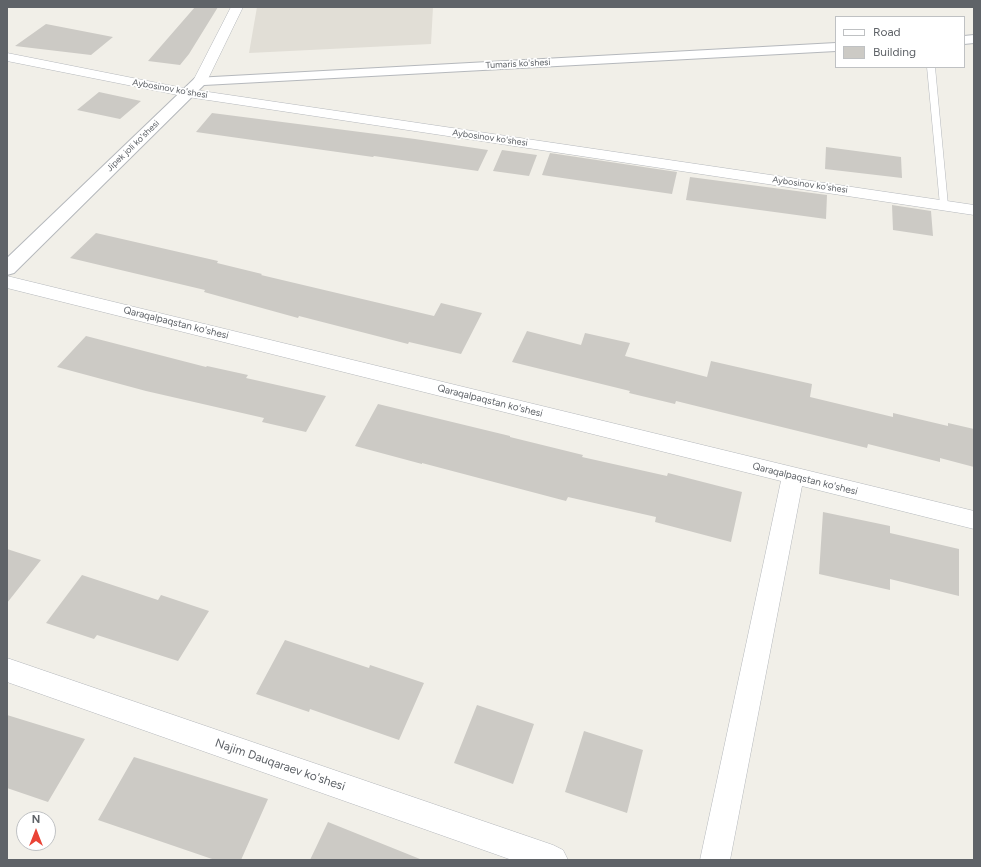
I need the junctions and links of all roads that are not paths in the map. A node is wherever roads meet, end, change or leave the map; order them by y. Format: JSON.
{"nodes":[{"id":1,"x":237,"y":7,"type":"edge"},
{"id":2,"x":835,"y":47,"type":"edge"},
{"id":3,"x":7,"y":58,"type":"edge"},
{"id":4,"x":931,"y":68,"type":"edge"},
{"id":5,"x":200,"y":81,"type":"junction"},
{"id":6,"x":188,"y":93,"type":"junction"},
{"id":7,"x":944,"y":205,"type":"junction"},
{"id":8,"x":974,"y":210,"type":"edge"},
{"id":9,"x":7,"y":269,"type":"edge"},
{"id":10,"x":7,"y":282,"type":"edge"},
{"id":11,"x":793,"y":476,"type":"junction"},
{"id":12,"x":974,"y":520,"type":"edge"},
{"id":13,"x":7,"y":670,"type":"edge"},
{"id":14,"x":553,"y":860,"type":"edge"},
{"id":15,"x":714,"y":860,"type":"edge"}],
"edges":[{"from":1,"to":5,"type":"street","name":"Jipek joli ko'shesi"},
{"from":2,"to":5,"type":"street","name":"Tumaris ko'shesi"},
{"from":3,"to":6,"type":"street","name":"Aybosinov ko'shesi"},
{"from":4,"to":7,"type":"lane"},
{"from":5,"to":6,"type":"street","name":"Jipek joli ko'shesi"},
{"from":6,"to":7,"type":"street","name":"Aybosinov ko'shesi"},
{"from":6,"to":9,"type":"street","name":"Jipek joli ko'shesi"},
{"from":7,"to":8,"type":"street","name":"Aybosinov ko'shesi"},
{"from":10,"to":11,"type":"street","name":"Qaraqalpaqstan ko'shesi"},
{"from":11,"to":12,"type":"street","name":"Qaraqalpaqstan ko'shesi"},
{"from":11,"to":15,"type":"street"},
{"from":13,"to":14,"type":"street","name":"Najim Dauqaraev ko'shesi"}]}
